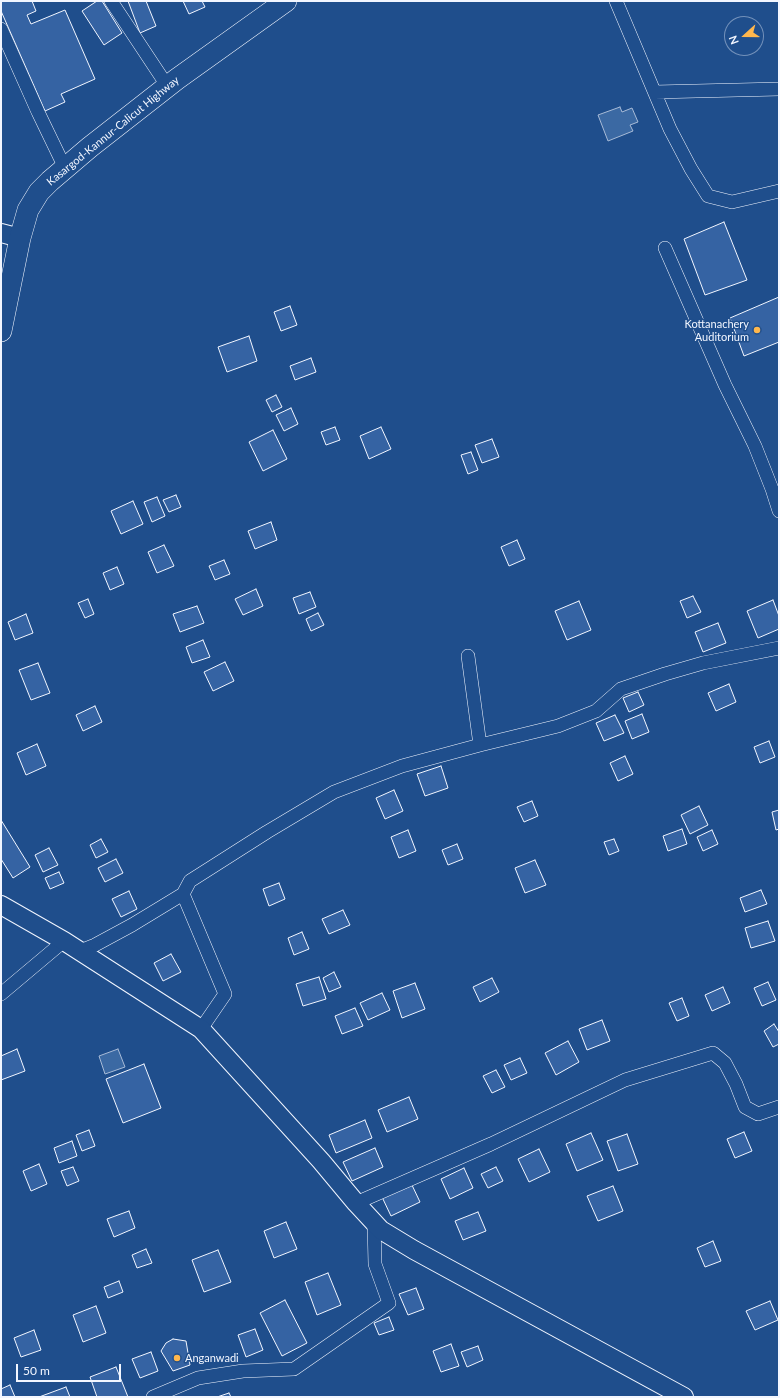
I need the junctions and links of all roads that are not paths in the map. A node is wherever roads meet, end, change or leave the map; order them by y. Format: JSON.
{"nodes":[{"id":1,"x":111,"y":1,"type":"edge"},
{"id":2,"x":286,"y":1,"type":"edge"},
{"id":3,"x":616,"y":1,"type":"edge"},
{"id":4,"x":1,"y":29,"type":"edge"},
{"id":5,"x":168,"y":87,"type":"junction"},
{"id":6,"x":779,"y":89,"type":"edge"},
{"id":7,"x":655,"y":92,"type":"junction"},
{"id":8,"x":65,"y":168,"type":"junction"},
{"id":9,"x":779,"y":191,"type":"edge"},
{"id":10,"x":10,"y":235,"type":"edge"},
{"id":11,"x":665,"y":248,"type":"dead end"},
{"id":12,"x":1,"y":331,"type":"edge"},
{"id":13,"x":779,"y":511,"type":"edge"},
{"id":14,"x":779,"y":648,"type":"edge"},
{"id":15,"x":468,"y":656,"type":"dead end"},
{"id":16,"x":480,"y":745,"type":"junction"},
{"id":17,"x":183,"y":894,"type":"junction"},
{"id":18,"x":1,"y":906,"type":"edge"},
{"id":19,"x":64,"y":941,"type":"junction"},
{"id":20,"x":80,"y":951,"type":"junction"},
{"id":21,"x":1,"y":994,"type":"edge"},
{"id":22,"x":201,"y":1029,"type":"junction"},
{"id":23,"x":779,"y":1107,"type":"edge"},
{"id":24,"x":356,"y":1203,"type":"junction"},
{"id":25,"x":374,"y":1222,"type":"junction"},
{"id":26,"x":153,"y":1397,"type":"edge"},
{"id":27,"x":684,"y":1397,"type":"edge"}],
"edges":[{"from":1,"to":5,"type":"street"},
{"from":2,"to":5,"type":"highway","name":"Kasargod-Kannur-Calicut Highway"},
{"from":3,"to":7,"type":"street"},
{"from":4,"to":8,"type":"street"},
{"from":5,"to":8,"type":"highway","name":"Kasargod-Kannur-Calicut Highway"},
{"from":6,"to":7,"type":"street"},
{"from":7,"to":9,"type":"street"},
{"from":8,"to":10,"type":"highway","name":"Kasargod-Kannur-Calicut Highway"},
{"from":10,"to":12,"type":"highway","name":"Kasargod-Kannur-Calicut Highway"},
{"from":11,"to":13,"type":"street"},
{"from":14,"to":16,"type":"street"},
{"from":15,"to":16,"type":"street"},
{"from":16,"to":17,"type":"street"},
{"from":17,"to":20,"type":"street"},
{"from":17,"to":22,"type":"street"},
{"from":18,"to":19,"type":"main road"},
{"from":19,"to":20,"type":"main road"},
{"from":19,"to":21,"type":"street"},
{"from":20,"to":22,"type":"main road"},
{"from":22,"to":24,"type":"main road"},
{"from":23,"to":24,"type":"street"},
{"from":24,"to":25,"type":"main road"},
{"from":25,"to":26,"type":"street"},
{"from":25,"to":27,"type":"main road"}]}
